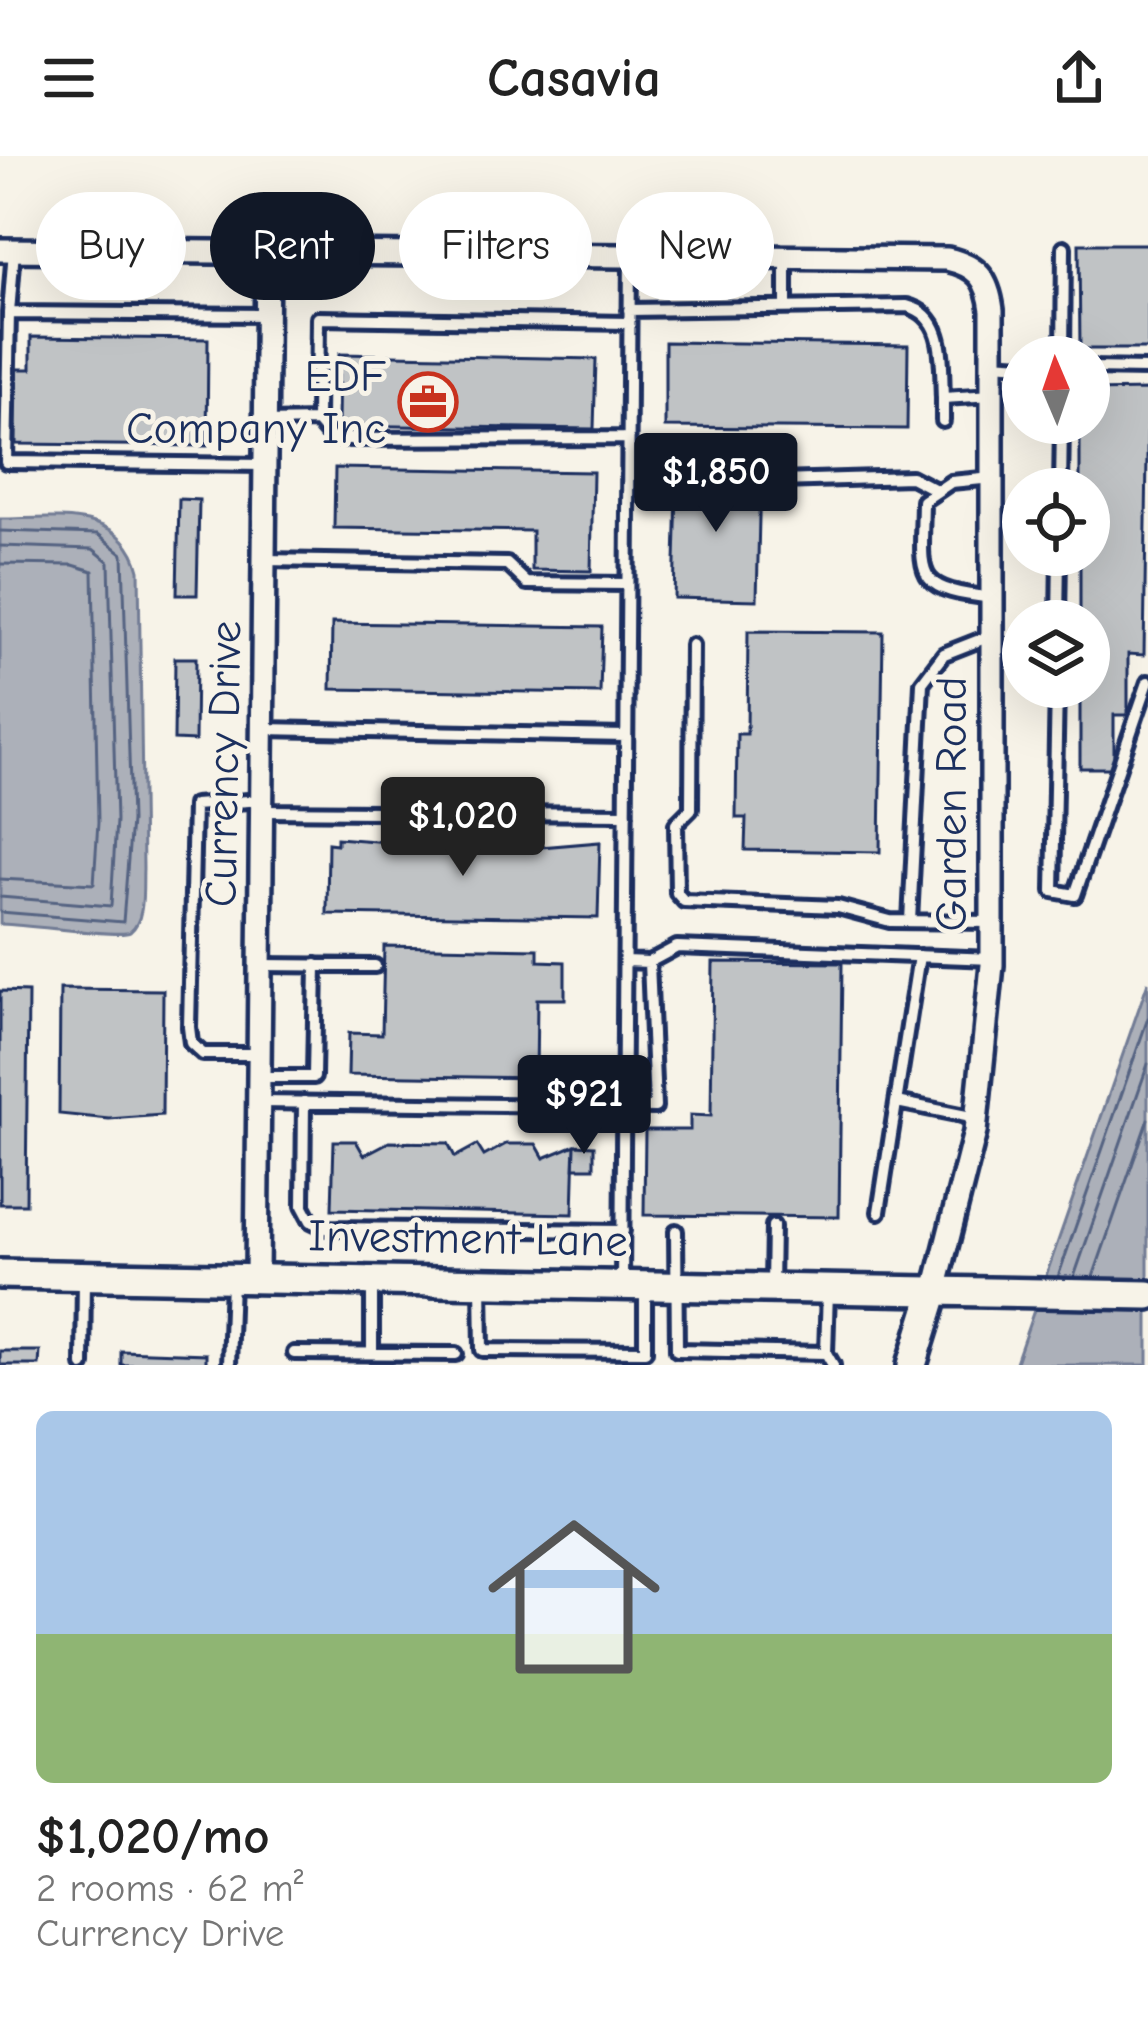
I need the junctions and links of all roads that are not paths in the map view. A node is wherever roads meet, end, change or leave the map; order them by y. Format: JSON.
{"nodes":[{"id":1,"x":1064,"y":247,"type":"dead end"},
{"id":2,"x":7,"y":250,"type":"edge"},
{"id":3,"x":210,"y":252,"type":"edge"},
{"id":4,"x":375,"y":253,"type":"edge"},
{"id":5,"x":616,"y":256,"type":"edge"},
{"id":6,"x":774,"y":257,"type":"edge"},
{"id":7,"x":786,"y":257,"type":"junction"},
{"id":8,"x":266,"y":300,"type":"edge"},
{"id":9,"x":629,"y":300,"type":"edge"},
{"id":10,"x":786,"y":307,"type":"junction"},
{"id":11,"x":9,"y":313,"type":"junction"},
{"id":12,"x":266,"y":315,"type":"junction"},
{"id":13,"x":629,"y":316,"type":"junction"},
{"id":14,"x":1063,"y":336,"type":"edge"},
{"id":15,"x":992,"y":363,"type":"junction"},
{"id":16,"x":1002,"y":364,"type":"edge"},
{"id":17,"x":1110,"y":368,"type":"edge"},
{"id":18,"x":1148,"y":369,"type":"edge"},
{"id":19,"x":993,"y":395,"type":"junction"},
{"id":20,"x":943,"y":398,"type":"junction"},
{"id":21,"x":265,"y":422,"type":"junction"},
{"id":22,"x":317,"y":422,"type":"junction"},
{"id":23,"x":943,"y":422,"type":"dead end"},
{"id":24,"x":628,"y":438,"type":"junction"},
{"id":25,"x":265,"y":465,"type":"junction"},
{"id":26,"x":993,"y":478,"type":"junction"},
{"id":27,"x":778,"y":482,"type":"dead end"},
{"id":28,"x":934,"y":489,"type":"junction"},
{"id":29,"x":264,"y":560,"type":"junction"},
{"id":30,"x":628,"y":584,"type":"junction"},
{"id":31,"x":993,"y":598,"type":"junction"},
{"id":32,"x":993,"y":635,"type":"junction"},
{"id":33,"x":692,"y":645,"type":"dead end"},
{"id":34,"x":1148,"y":682,"type":"edge"},
{"id":35,"x":1057,"y":708,"type":"edge"},
{"id":36,"x":262,"y":729,"type":"junction"},
{"id":37,"x":626,"y":736,"type":"junction"},
{"id":38,"x":262,"y":806,"type":"junction"},
{"id":39,"x":626,"y":814,"type":"junction"},
{"id":40,"x":910,"y":921,"type":"junction"},
{"id":41,"x":993,"y":922,"type":"junction"},
{"id":42,"x":919,"y":956,"type":"junction"},
{"id":43,"x":993,"y":959,"type":"junction"},
{"id":44,"x":625,"y":961,"type":"junction"},
{"id":45,"x":649,"y":962,"type":"junction"},
{"id":46,"x":260,"y":964,"type":"junction"},
{"id":47,"x":316,"y":965,"type":"junction"},
{"id":48,"x":375,"y":966,"type":"dead end"},
{"id":49,"x":259,"y":1066,"type":"junction"},
{"id":50,"x":259,"y":1102,"type":"junction"},
{"id":51,"x":304,"y":1102,"type":"junction"},
{"id":52,"x":897,"y":1102,"type":"junction"},
{"id":53,"x":624,"y":1107,"type":"junction"},
{"id":54,"x":977,"y":1118,"type":"junction"},
{"id":55,"x":879,"y":1212,"type":"dead end"},
{"id":56,"x":773,"y":1226,"type":"dead end"},
{"id":57,"x":623,"y":1231,"type":"junction"},
{"id":58,"x":676,"y":1231,"type":"dead end"},
{"id":59,"x":0,"y":1274,"type":"edge"},
{"id":60,"x":84,"y":1276,"type":"junction"},
{"id":61,"x":245,"y":1277,"type":"junction"},
{"id":62,"x":372,"y":1278,"type":"junction"},
{"id":63,"x":481,"y":1280,"type":"junction"},
{"id":64,"x":634,"y":1283,"type":"junction"},
{"id":65,"x":676,"y":1284,"type":"junction"},
{"id":66,"x":772,"y":1286,"type":"junction"},
{"id":67,"x":828,"y":1288,"type":"junction"},
{"id":68,"x":935,"y":1290,"type":"junction"},
{"id":69,"x":1148,"y":1295,"type":"edge"},
{"id":70,"x":294,"y":1353,"type":"dead end"},
{"id":71,"x":372,"y":1353,"type":"junction"},
{"id":72,"x":826,"y":1353,"type":"junction"},
{"id":73,"x":456,"y":1354,"type":"dead end"},
{"id":74,"x":83,"y":1365,"type":"edge"},
{"id":75,"x":230,"y":1365,"type":"edge"},
{"id":76,"x":833,"y":1365,"type":"edge"},
{"id":77,"x":912,"y":1365,"type":"edge"}],
"edges":[{"from":1,"to":14,"type":"lane"},
{"from":2,"to":3,"type":"street"},
{"from":2,"to":11,"type":"lane"},
{"from":4,"to":5,"type":"street"},
{"from":6,"to":7,"type":"street"},
{"from":7,"to":10,"type":"lane"},
{"from":7,"to":15,"type":"street","name":"Garden Road"},
{"from":8,"to":12,"type":"street","name":"Currency Drive"},
{"from":9,"to":13,"type":"lane"},
{"from":10,"to":13,"type":"lane"},
{"from":10,"to":20,"type":"lane"},
{"from":11,"to":12,"type":"lane"},
{"from":11,"to":25,"type":"lane"},
{"from":12,"to":21,"type":"street","name":"Currency Drive"},
{"from":13,"to":22,"type":"lane"},
{"from":13,"to":24,"type":"lane"},
{"from":15,"to":16,"type":"lane"},
{"from":15,"to":19,"type":"street","name":"Garden Road"},
{"from":17,"to":18,"type":"lane"},
{"from":19,"to":20,"type":"lane"},
{"from":19,"to":26,"type":"street","name":"Garden Road"},
{"from":20,"to":23,"type":"lane"},
{"from":21,"to":22,"type":"lane"},
{"from":21,"to":25,"type":"street","name":"Currency Drive"},
{"from":22,"to":24,"type":"lane"},
{"from":24,"to":30,"type":"lane"},
{"from":25,"to":29,"type":"street","name":"Currency Drive"},
{"from":26,"to":28,"type":"lane"},
{"from":26,"to":31,"type":"street","name":"Garden Road"},
{"from":27,"to":28,"type":"lane"},
{"from":28,"to":31,"type":"lane"},
{"from":29,"to":30,"type":"lane"},
{"from":29,"to":36,"type":"street","name":"Currency Drive"},
{"from":30,"to":37,"type":"lane"},
{"from":31,"to":32,"type":"street","name":"Garden Road"},
{"from":32,"to":40,"type":"lane"},
{"from":32,"to":41,"type":"street","name":"Garden Road"},
{"from":33,"to":40,"type":"lane"},
{"from":34,"to":35,"type":"lane"},
{"from":36,"to":37,"type":"lane"},
{"from":36,"to":38,"type":"street","name":"Currency Drive"},
{"from":37,"to":39,"type":"lane"},
{"from":38,"to":39,"type":"lane"},
{"from":38,"to":46,"type":"street","name":"Currency Drive"},
{"from":38,"to":49,"type":"lane"},
{"from":39,"to":44,"type":"lane"},
{"from":40,"to":41,"type":"lane"},
{"from":41,"to":43,"type":"street","name":"Garden Road"},
{"from":42,"to":43,"type":"lane"},
{"from":42,"to":45,"type":"lane"},
{"from":42,"to":52,"type":"lane"},
{"from":43,"to":54,"type":"street","name":"Garden Road"},
{"from":44,"to":45,"type":"lane"},
{"from":44,"to":53,"type":"lane"},
{"from":45,"to":53,"type":"lane"},
{"from":46,"to":47,"type":"lane"},
{"from":46,"to":49,"type":"street","name":"Currency Drive"},
{"from":47,"to":48,"type":"lane"},
{"from":47,"to":49,"type":"lane"},
{"from":49,"to":50,"type":"street","name":"Currency Drive"},
{"from":50,"to":51,"type":"lane"},
{"from":50,"to":61,"type":"street","name":"Currency Drive"},
{"from":51,"to":53,"type":"lane"},
{"from":51,"to":57,"type":"lane"},
{"from":52,"to":54,"type":"lane"},
{"from":52,"to":55,"type":"lane"},
{"from":53,"to":57,"type":"lane"},
{"from":54,"to":68,"type":"street","name":"Garden Road"},
{"from":56,"to":66,"type":"lane"},
{"from":57,"to":64,"type":"lane"},
{"from":58,"to":65,"type":"lane"},
{"from":59,"to":60,"type":"street","name":"Investment Lane"},
{"from":60,"to":61,"type":"street","name":"Investment Lane"},
{"from":60,"to":74,"type":"lane"},
{"from":61,"to":62,"type":"street","name":"Investment Lane"},
{"from":61,"to":75,"type":"lane"},
{"from":62,"to":63,"type":"street","name":"Investment Lane"},
{"from":62,"to":71,"type":"lane"},
{"from":63,"to":64,"type":"street","name":"Investment Lane"},
{"from":63,"to":64,"type":"lane"},
{"from":64,"to":65,"type":"street","name":"Investment Lane"},
{"from":65,"to":66,"type":"street","name":"Investment Lane"},
{"from":65,"to":72,"type":"lane"},
{"from":66,"to":67,"type":"street","name":"Investment Lane"},
{"from":67,"to":68,"type":"street","name":"Investment Lane"},
{"from":67,"to":72,"type":"lane"},
{"from":68,"to":69,"type":"street","name":"Investment Lane"},
{"from":68,"to":77,"type":"street","name":"Garden Road"},
{"from":70,"to":71,"type":"lane"},
{"from":71,"to":73,"type":"lane"},
{"from":72,"to":76,"type":"lane"}]}
